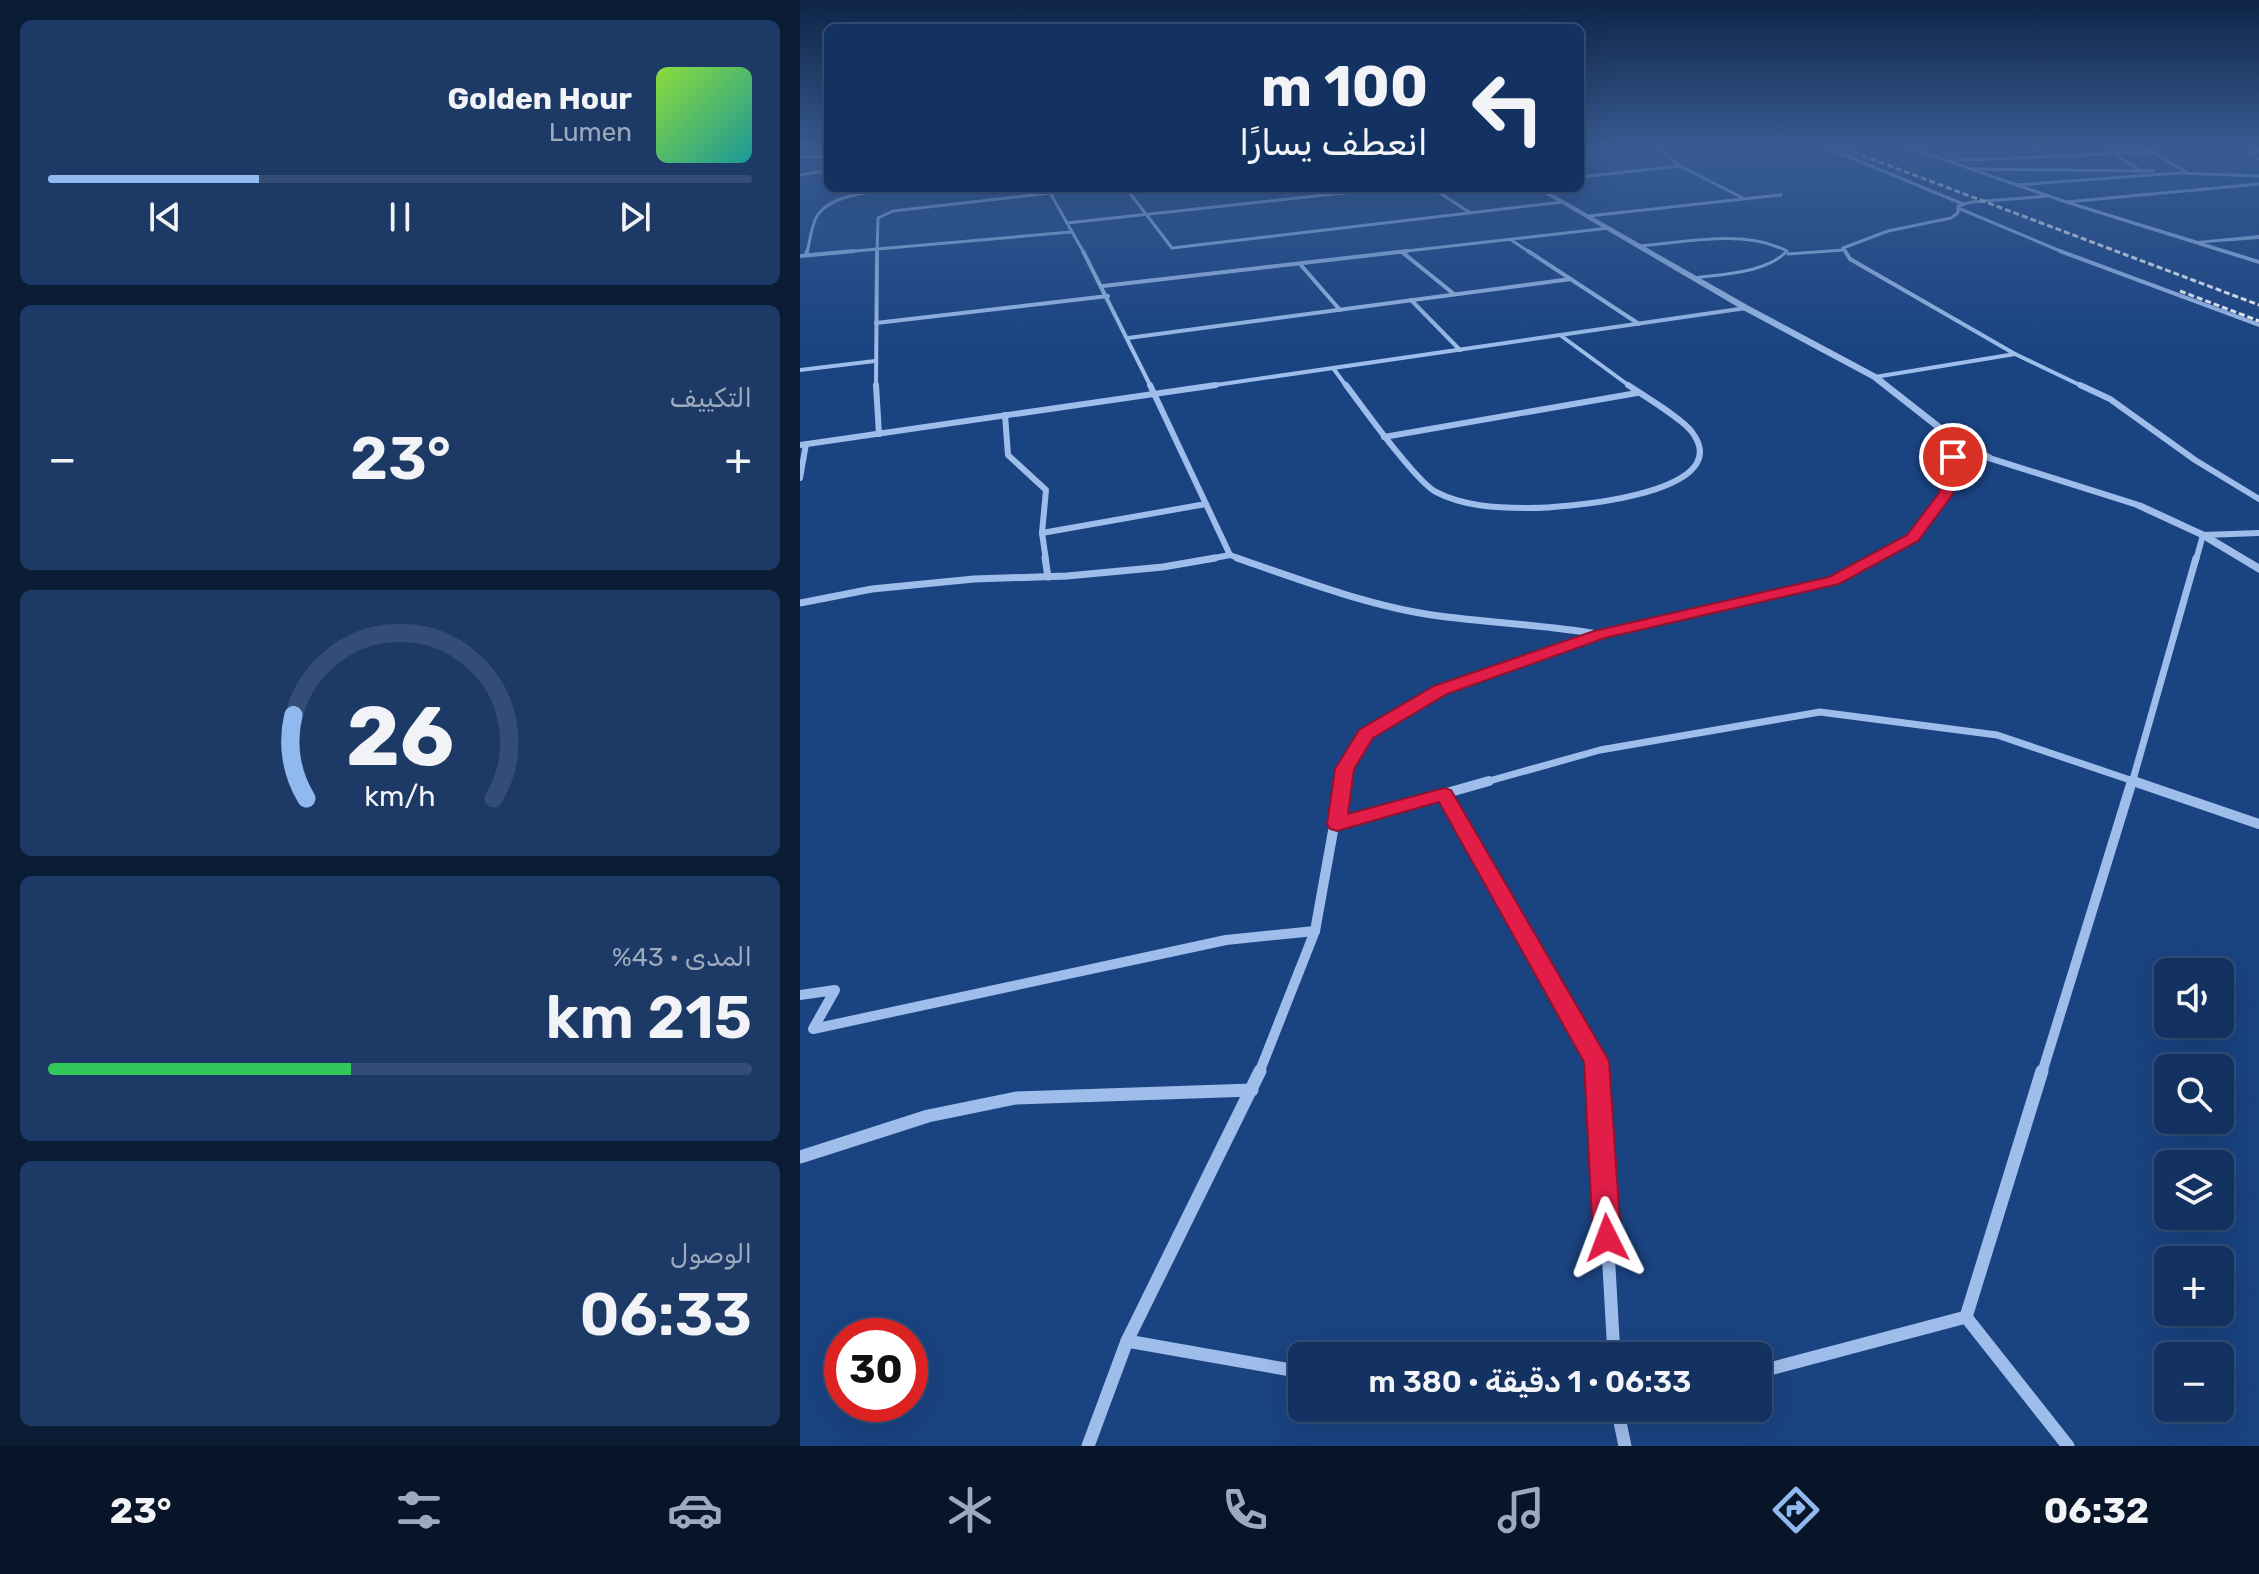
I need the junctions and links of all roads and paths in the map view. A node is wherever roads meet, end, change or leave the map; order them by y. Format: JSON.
{"nodes":[{"id":1,"x":818,"y":216,"type":"edge"},
{"id":2,"x":884,"y":216,"type":"edge"},
{"id":3,"x":1063,"y":216,"type":"edge"},
{"id":4,"x":1139,"y":216,"type":"edge"},
{"id":5,"x":1144,"y":216,"type":"edge"},
{"id":6,"x":1440,"y":216,"type":"edge"},
{"id":7,"x":1589,"y":216,"type":"edge"},
{"id":8,"x":1953,"y":216,"type":"edge"},
{"id":9,"x":1984,"y":216,"type":"edge"},
{"id":10,"x":2111,"y":216,"type":"edge"},
{"id":11,"x":1067,"y":223,"type":"junction"},
{"id":12,"x":1609,"y":228,"type":"junction"},
{"id":13,"x":1071,"y":232,"type":"junction"},
{"id":14,"x":2259,"y":237,"type":"edge"},
{"id":15,"x":1511,"y":240,"type":"junction"},
{"id":16,"x":2189,"y":242,"type":"junction"},
{"id":17,"x":1640,"y":246,"type":"junction"},
{"id":18,"x":875,"y":250,"type":"junction"},
{"id":19,"x":1843,"y":250,"type":"junction"},
{"id":20,"x":1402,"y":252,"type":"junction"},
{"id":21,"x":1788,"y":254,"type":"junction"},
{"id":22,"x":803,"y":256,"type":"edge"},
{"id":23,"x":2259,"y":262,"type":"edge"},
{"id":24,"x":1300,"y":264,"type":"junction"},
{"id":25,"x":1695,"y":278,"type":"junction"},
{"id":26,"x":1571,"y":279,"type":"junction"},
{"id":27,"x":1103,"y":286,"type":"junction"},
{"id":28,"x":1454,"y":294,"type":"junction"},
{"id":29,"x":1108,"y":296,"type":"junction"},
{"id":30,"x":1411,"y":300,"type":"junction"},
{"id":31,"x":1746,"y":308,"type":"junction"},
{"id":32,"x":1340,"y":310,"type":"junction"},
{"id":33,"x":876,"y":323,"type":"junction"},
{"id":34,"x":1639,"y":324,"type":"junction"},
{"id":35,"x":2259,"y":325,"type":"edge"},
{"id":36,"x":1560,"y":335,"type":"junction"},
{"id":37,"x":1128,"y":338,"type":"junction"},
{"id":38,"x":1460,"y":350,"type":"junction"},
{"id":39,"x":2015,"y":354,"type":"junction"},
{"id":40,"x":875,"y":361,"type":"junction"},
{"id":41,"x":1333,"y":368,"type":"junction"},
{"id":42,"x":800,"y":370,"type":"edge"},
{"id":43,"x":1875,"y":377,"type":"junction"},
{"id":44,"x":1637,"y":393,"type":"junction"},
{"id":45,"x":1154,"y":394,"type":"junction"},
{"id":46,"x":1005,"y":415,"type":"junction"},
{"id":47,"x":1945,"y":432,"type":"junction"},
{"id":48,"x":879,"y":434,"type":"junction"},
{"id":49,"x":1384,"y":437,"type":"junction"},
{"id":50,"x":803,"y":444,"type":"edge"},
{"id":51,"x":800,"y":478,"type":"edge"},
{"id":52,"x":2259,"y":499,"type":"edge"},
{"id":53,"x":1206,"y":504,"type":"junction"},
{"id":54,"x":1042,"y":533,"type":"junction"},
{"id":55,"x":2259,"y":533,"type":"edge"},
{"id":56,"x":2203,"y":535,"type":"junction"},
{"id":57,"x":1230,"y":555,"type":"junction"},
{"id":58,"x":2259,"y":569,"type":"edge"},
{"id":59,"x":1048,"y":577,"type":"junction"},
{"id":60,"x":800,"y":603,"type":"edge"},
{"id":61,"x":1600,"y":634,"type":"junction"},
{"id":62,"x":2132,"y":782,"type":"junction"},
{"id":63,"x":1444,"y":795,"type":"junction"},
{"id":64,"x":1337,"y":824,"type":"junction"},
{"id":65,"x":2259,"y":824,"type":"edge"},
{"id":66,"x":1315,"y":931,"type":"junction"},
{"id":67,"x":800,"y":995,"type":"edge"},
{"id":68,"x":1252,"y":1090,"type":"junction"},
{"id":69,"x":800,"y":1157,"type":"edge"},
{"id":70,"x":1966,"y":1317,"type":"junction"},
{"id":71,"x":1127,"y":1341,"type":"junction"},
{"id":72,"x":1613,"y":1342,"type":"edge"},
{"id":73,"x":1772,"y":1368,"type":"edge"},
{"id":74,"x":1288,"y":1370,"type":"edge"},
{"id":75,"x":1621,"y":1422,"type":"edge"},
{"id":76,"x":1088,"y":1446,"type":"edge"},
{"id":77,"x":1625,"y":1446,"type":"edge"},
{"id":78,"x":2068,"y":1446,"type":"edge"}],
"edges":[{"from":1,"to":22,"type":"street"},
{"from":2,"to":18,"type":"street"},
{"from":3,"to":11,"type":"street"},
{"from":4,"to":11,"type":"street"},
{"from":5,"to":6,"type":"street"},
{"from":7,"to":12,"type":"street"},
{"from":8,"to":19,"type":"street"},
{"from":9,"to":35,"type":"street"},
{"from":10,"to":16,"type":"street"},
{"from":11,"to":13,"type":"street"},
{"from":12,"to":15,"type":"street"},
{"from":12,"to":17,"type":"street"},
{"from":13,"to":18,"type":"street"},
{"from":13,"to":27,"type":"street"},
{"from":14,"to":16,"type":"street"},
{"from":15,"to":20,"type":"street"},
{"from":15,"to":26,"type":"street"},
{"from":16,"to":23,"type":"street"},
{"from":17,"to":21,"type":"lane"},
{"from":17,"to":25,"type":"street"},
{"from":18,"to":22,"type":"street"},
{"from":18,"to":33,"type":"street"},
{"from":19,"to":21,"type":"lane"},
{"from":19,"to":39,"type":"street"},
{"from":20,"to":24,"type":"street"},
{"from":20,"to":28,"type":"street"},
{"from":21,"to":25,"type":"lane"},
{"from":24,"to":27,"type":"street"},
{"from":24,"to":32,"type":"street"},
{"from":25,"to":31,"type":"street"},
{"from":26,"to":28,"type":"street"},
{"from":26,"to":34,"type":"street"},
{"from":27,"to":29,"type":"street"},
{"from":28,"to":30,"type":"street"},
{"from":29,"to":33,"type":"street"},
{"from":29,"to":37,"type":"street"},
{"from":30,"to":32,"type":"street"},
{"from":30,"to":38,"type":"street"},
{"from":31,"to":34,"type":"street"},
{"from":31,"to":43,"type":"street"},
{"from":32,"to":37,"type":"street"},
{"from":33,"to":40,"type":"street"},
{"from":34,"to":36,"type":"street"},
{"from":36,"to":38,"type":"street"},
{"from":36,"to":44,"type":"street"},
{"from":37,"to":45,"type":"street"},
{"from":38,"to":41,"type":"street"},
{"from":39,"to":43,"type":"street"},
{"from":39,"to":52,"type":"street"},
{"from":40,"to":42,"type":"street"},
{"from":40,"to":48,"type":"street"},
{"from":41,"to":45,"type":"street"},
{"from":41,"to":49,"type":"street"},
{"from":43,"to":47,"type":"street"},
{"from":44,"to":49,"type":"street"},
{"from":44,"to":49,"type":"street"},
{"from":45,"to":46,"type":"street"},
{"from":45,"to":53,"type":"street"},
{"from":46,"to":48,"type":"street"},
{"from":46,"to":54,"type":"street"},
{"from":47,"to":56,"type":"street"},
{"from":47,"to":61,"type":"street"},
{"from":48,"to":50,"type":"street"},
{"from":50,"to":51,"type":"street"},
{"from":53,"to":54,"type":"street"},
{"from":53,"to":57,"type":"street"},
{"from":54,"to":59,"type":"street"},
{"from":55,"to":56,"type":"street"},
{"from":56,"to":58,"type":"street"},
{"from":56,"to":62,"type":"street"},
{"from":57,"to":59,"type":"street"},
{"from":57,"to":61,"type":"street"},
{"from":59,"to":60,"type":"street"},
{"from":61,"to":64,"type":"street"},
{"from":62,"to":63,"type":"street"},
{"from":62,"to":65,"type":"street"},
{"from":62,"to":70,"type":"street"},
{"from":63,"to":64,"type":"street"},
{"from":63,"to":72,"type":"street"},
{"from":64,"to":66,"type":"street"},
{"from":66,"to":67,"type":"street"},
{"from":66,"to":68,"type":"street"},
{"from":68,"to":69,"type":"street"},
{"from":68,"to":71,"type":"street"},
{"from":70,"to":73,"type":"street"},
{"from":70,"to":78,"type":"street"},
{"from":71,"to":74,"type":"street"},
{"from":71,"to":76,"type":"street"},
{"from":75,"to":77,"type":"street"}]}
